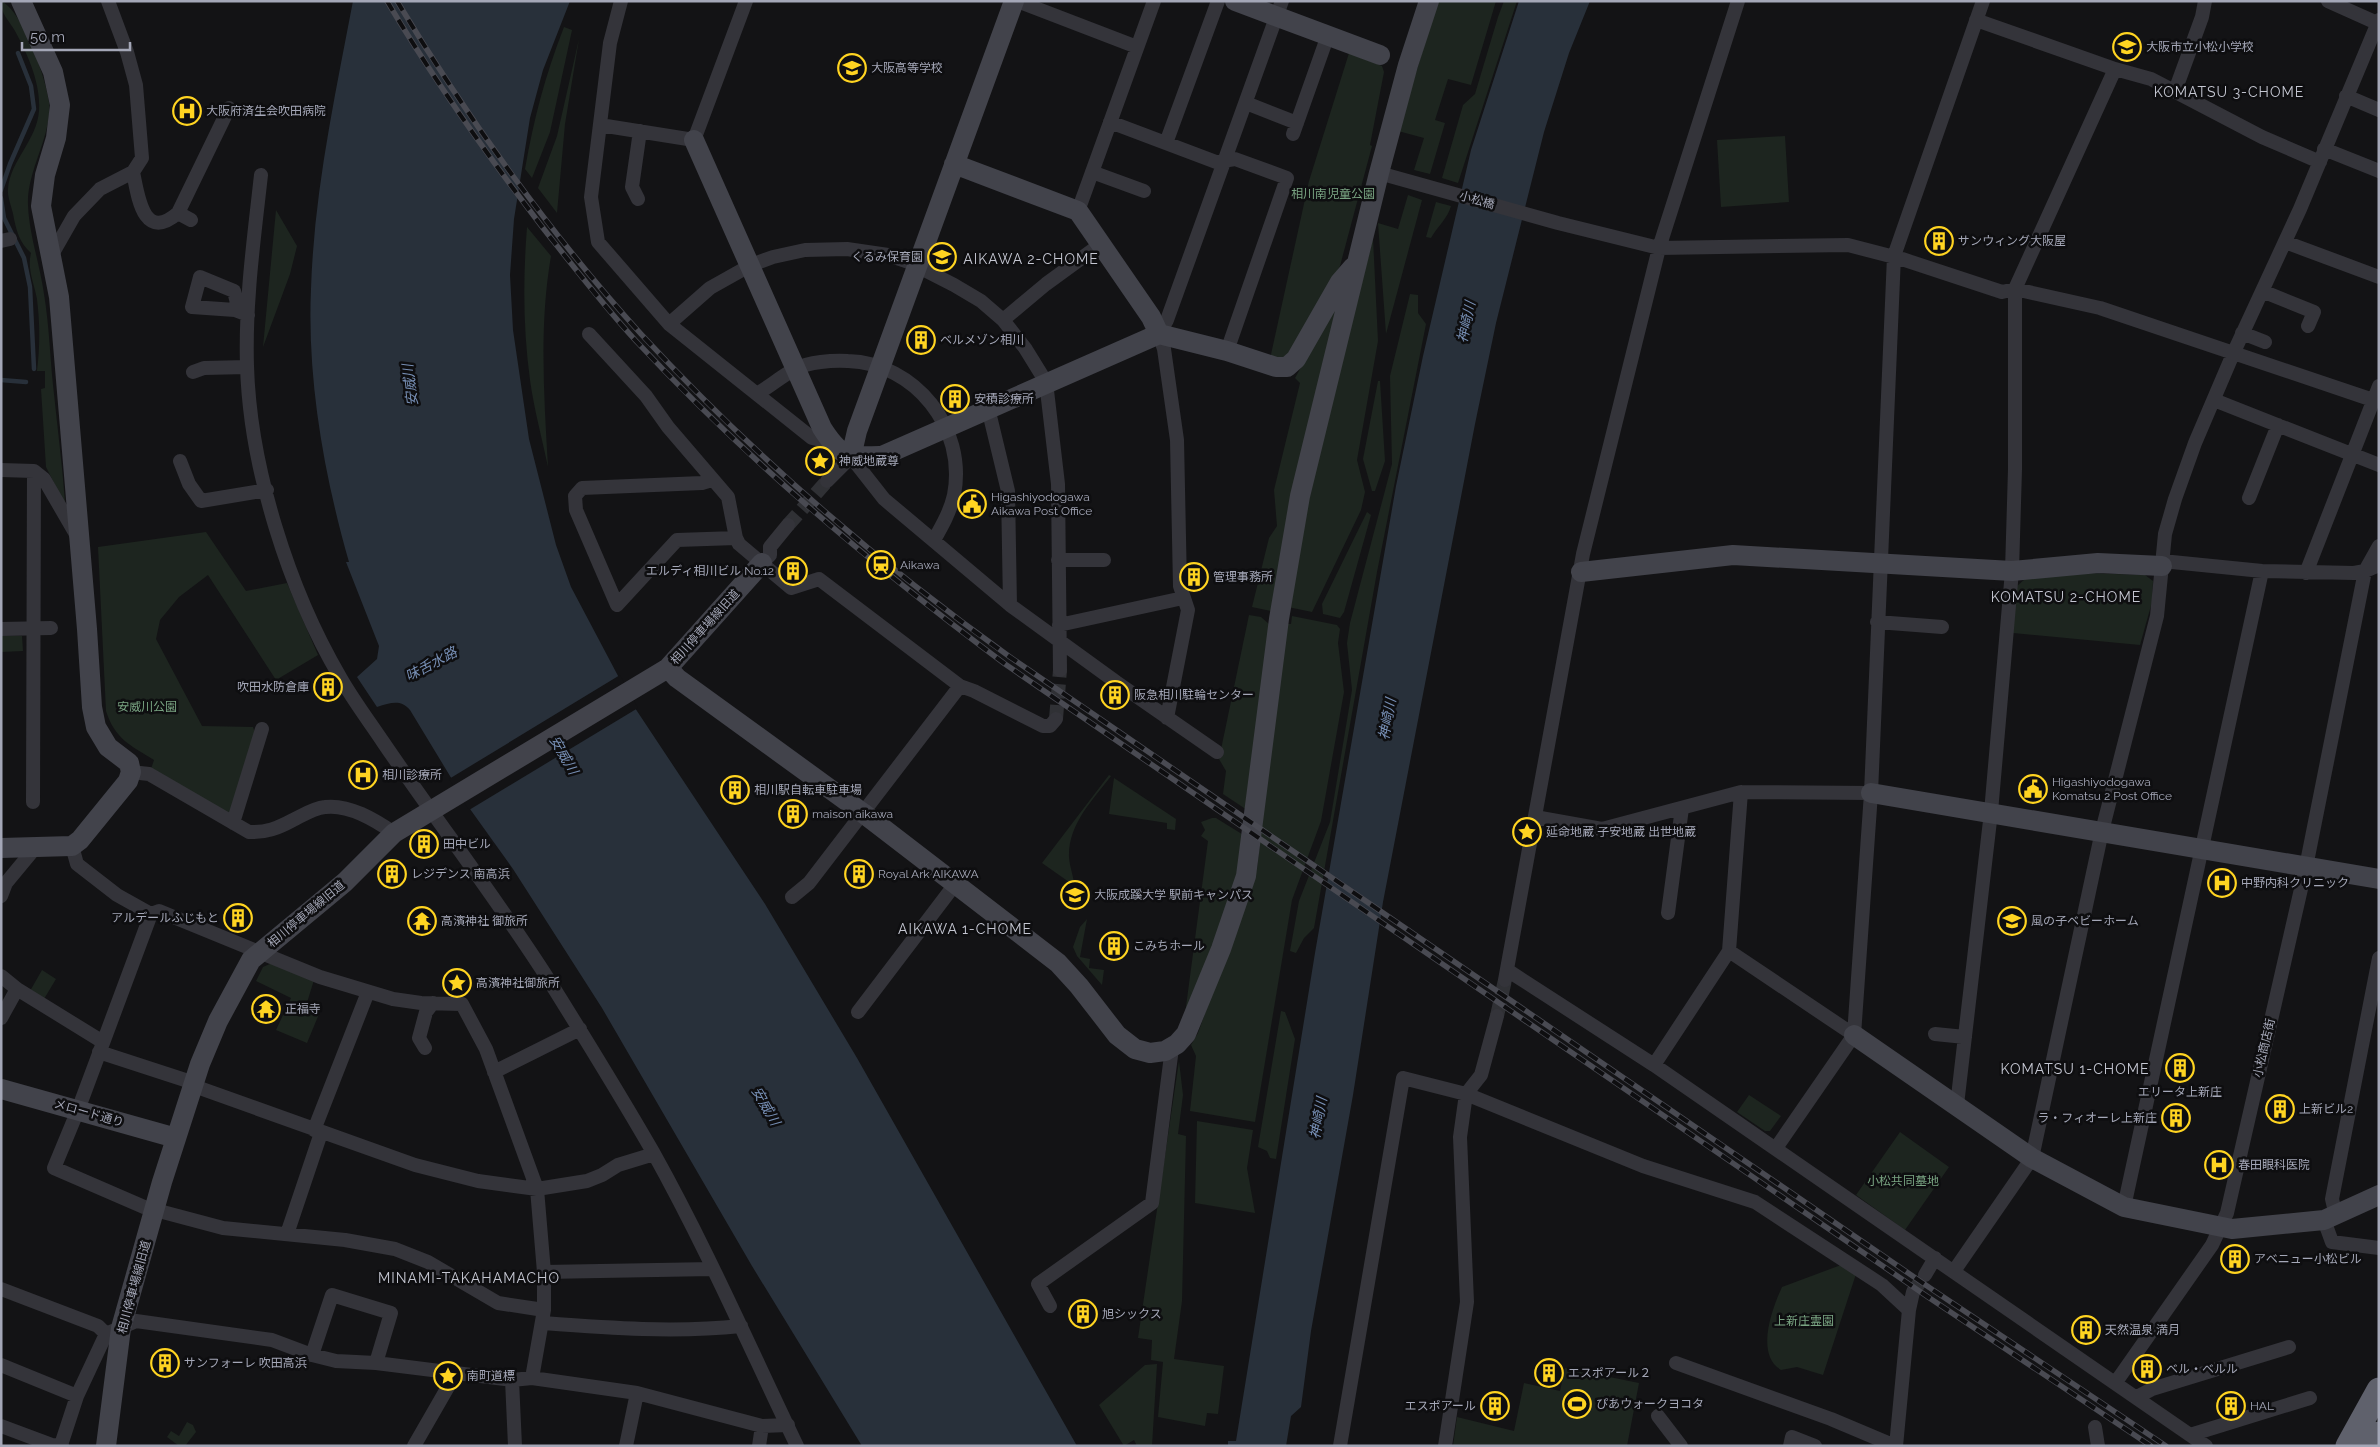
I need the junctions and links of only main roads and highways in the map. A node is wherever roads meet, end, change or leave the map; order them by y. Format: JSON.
{"nodes":[{"id":1,"x":2379,"y":1390,"type":"edge"},
{"id":2,"x":2379,"y":1434,"type":"edge"},
{"id":3,"x":2348,"y":1446,"type":"edge"},
{"id":4,"x":2372,"y":1446,"type":"edge"}],
"edges":[{"from":1,"to":3,"type":"highway"},
{"from":2,"to":4,"type":"highway"}]}
